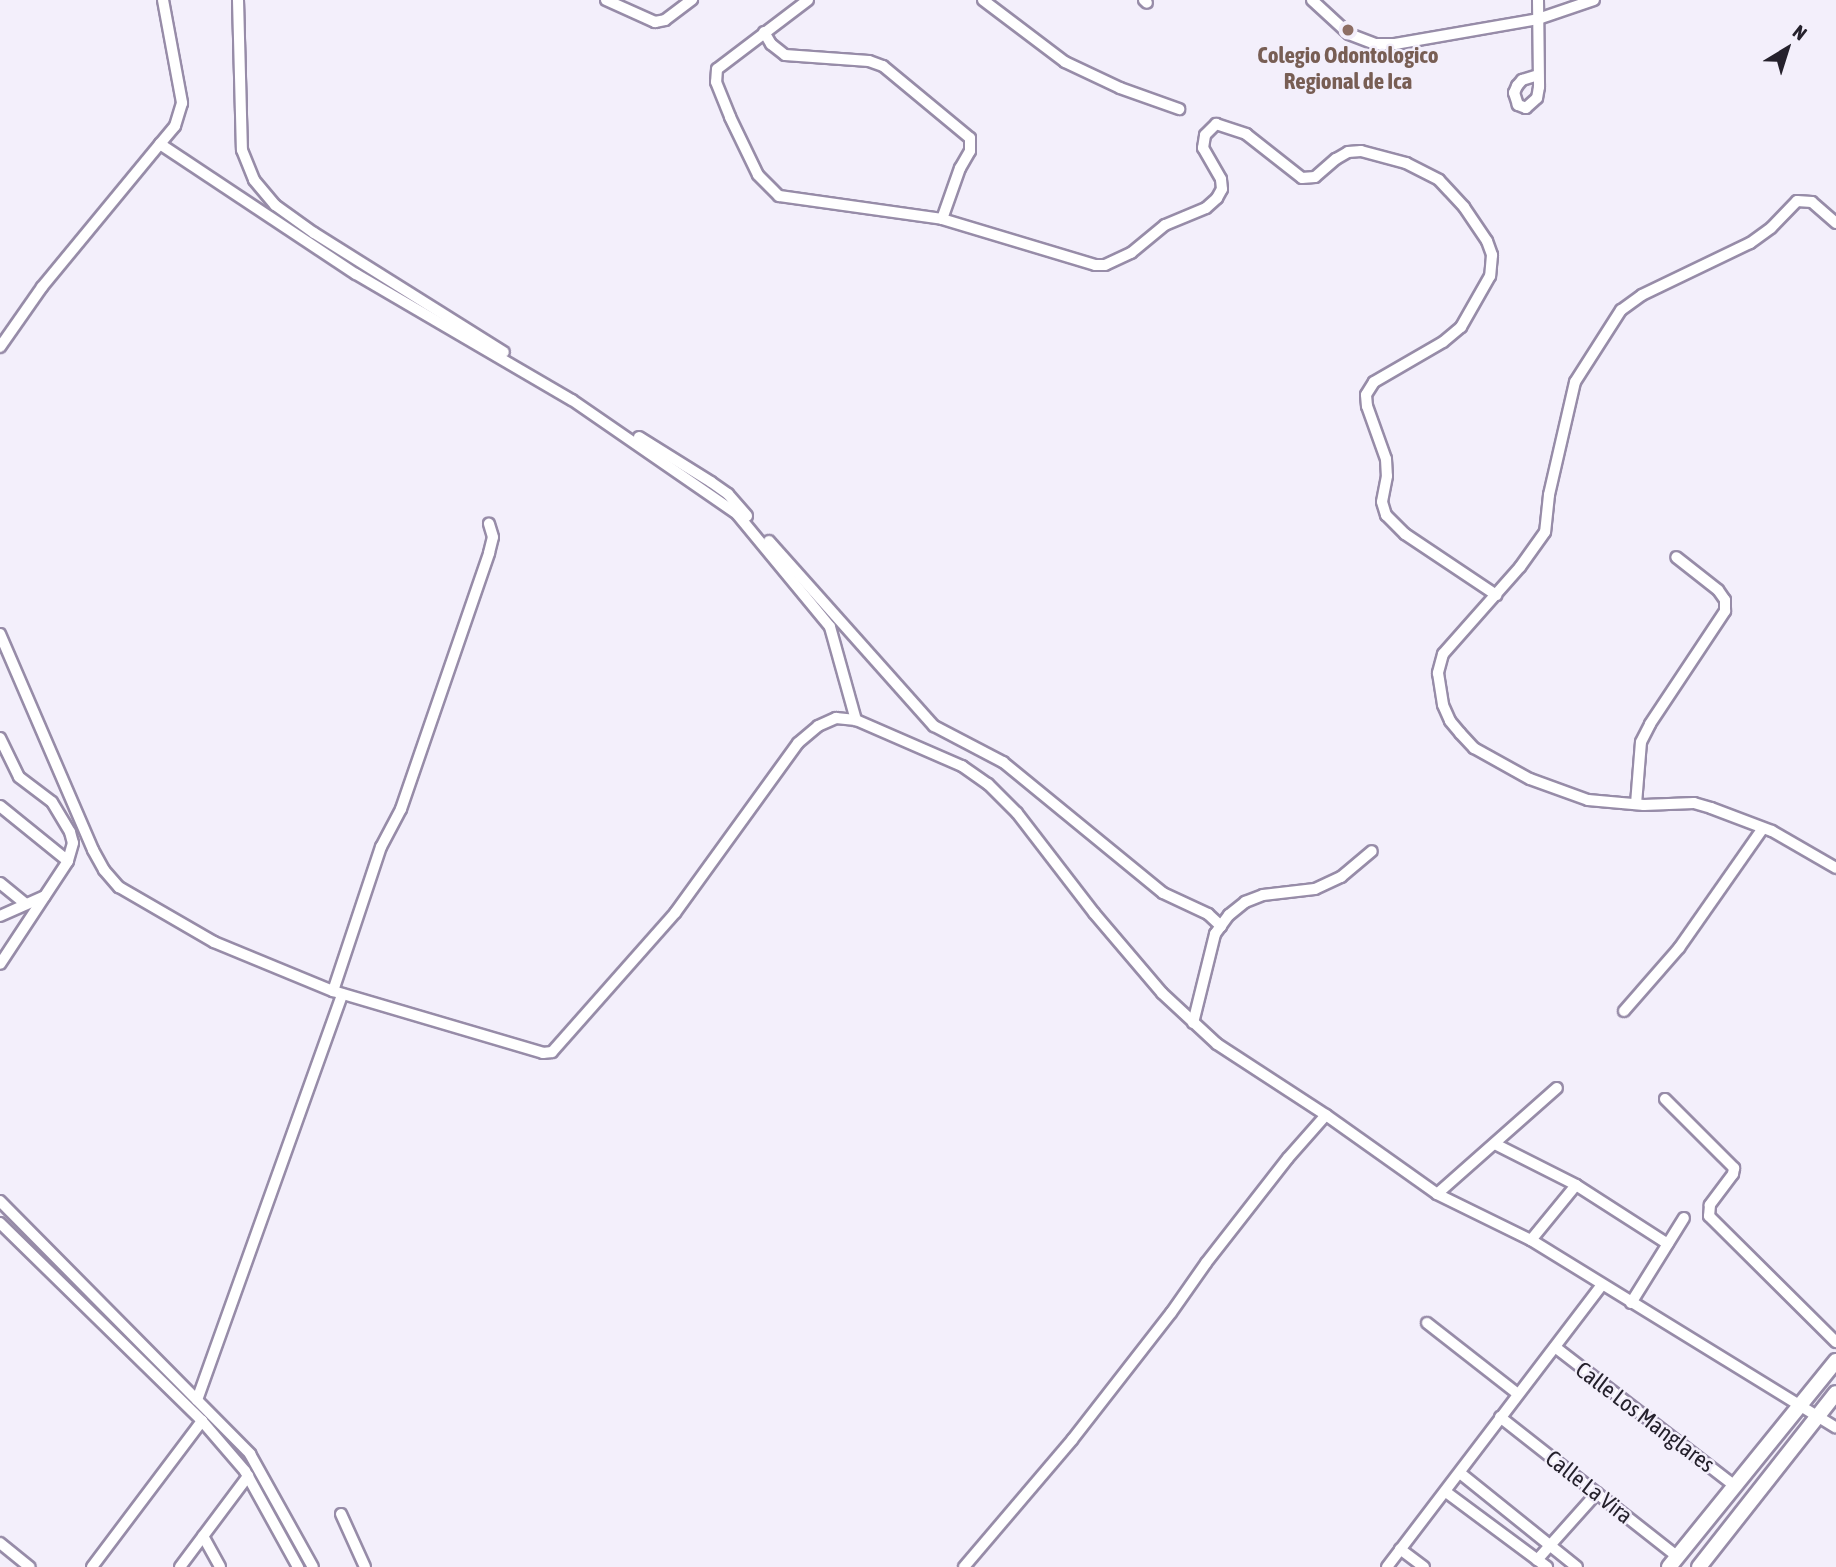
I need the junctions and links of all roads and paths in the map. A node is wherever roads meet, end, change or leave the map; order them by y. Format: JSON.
{"nodes":[{"id":1,"x":163,"y":0,"type":"edge"},
{"id":2,"x":238,"y":0,"type":"edge"},
{"id":3,"x":606,"y":0,"type":"edge"},
{"id":4,"x":692,"y":0,"type":"edge"},
{"id":5,"x":807,"y":0,"type":"edge"},
{"id":6,"x":983,"y":0,"type":"edge"},
{"id":7,"x":1312,"y":0,"type":"edge"},
{"id":8,"x":1538,"y":0,"type":"edge"},
{"id":9,"x":1594,"y":0,"type":"edge"},
{"id":10,"x":1538,"y":19,"type":"junction"},
{"id":11,"x":764,"y":32,"type":"junction"},
{"id":12,"x":1538,"y":75,"type":"dead end"},
{"id":13,"x":1179,"y":109,"type":"dead end"},
{"id":14,"x":160,"y":144,"type":"junction"},
{"id":15,"x":942,"y":219,"type":"junction"},
{"id":16,"x":1836,"y":223,"type":"edge"},
{"id":17,"x":0,"y":347,"type":"edge"},
{"id":18,"x":489,"y":524,"type":"dead end"},
{"id":19,"x":1676,"y":557,"type":"dead end"},
{"id":20,"x":1496,"y":595,"type":"junction"},
{"id":21,"x":0,"y":634,"type":"edge"},
{"id":22,"x":856,"y":720,"type":"junction"},
{"id":23,"x":0,"y":738,"type":"edge"},
{"id":24,"x":1636,"y":804,"type":"junction"},
{"id":25,"x":0,"y":806,"type":"edge"},
{"id":26,"x":1763,"y":828,"type":"junction"},
{"id":27,"x":1372,"y":850,"type":"dead end"},
{"id":28,"x":68,"y":861,"type":"junction"},
{"id":29,"x":1836,"y":868,"type":"edge"},
{"id":30,"x":0,"y":883,"type":"edge"},
{"id":31,"x":45,"y":896,"type":"junction"},
{"id":32,"x":26,"y":904,"type":"junction"},
{"id":33,"x":0,"y":916,"type":"edge"},
{"id":34,"x":1221,"y":926,"type":"junction"},
{"id":35,"x":0,"y":964,"type":"edge"},
{"id":36,"x":337,"y":993,"type":"junction"},
{"id":37,"x":1624,"y":1011,"type":"dead end"},
{"id":38,"x":1193,"y":1023,"type":"junction"},
{"id":39,"x":1557,"y":1088,"type":"dead end"},
{"id":40,"x":1665,"y":1100,"type":"dead end"},
{"id":41,"x":1326,"y":1115,"type":"junction"},
{"id":42,"x":1494,"y":1144,"type":"junction"},
{"id":43,"x":1576,"y":1185,"type":"junction"},
{"id":44,"x":1437,"y":1194,"type":"junction"},
{"id":45,"x":0,"y":1201,"type":"edge"},
{"id":46,"x":1684,"y":1218,"type":"dead end"},
{"id":47,"x":0,"y":1223,"type":"edge"},
{"id":48,"x":1531,"y":1240,"type":"junction"},
{"id":49,"x":1668,"y":1244,"type":"junction"},
{"id":50,"x":1602,"y":1285,"type":"junction"},
{"id":51,"x":1631,"y":1303,"type":"junction"},
{"id":52,"x":1427,"y":1323,"type":"dead end"},
{"id":53,"x":1836,"y":1342,"type":"edge"},
{"id":54,"x":1555,"y":1348,"type":"junction"},
{"id":55,"x":1836,"y":1361,"type":"edge"},
{"id":56,"x":1836,"y":1393,"type":"edge"},
{"id":57,"x":1518,"y":1394,"type":"junction"},
{"id":58,"x":197,"y":1400,"type":"junction"},
{"id":59,"x":1800,"y":1405,"type":"junction"},
{"id":60,"x":1819,"y":1416,"type":"junction"},
{"id":61,"x":1500,"y":1417,"type":"junction"},
{"id":62,"x":202,"y":1421,"type":"junction"},
{"id":63,"x":1836,"y":1428,"type":"edge"},
{"id":64,"x":1460,"y":1473,"type":"junction"},
{"id":65,"x":248,"y":1476,"type":"junction"},
{"id":66,"x":1735,"y":1486,"type":"junction"},
{"id":67,"x":1446,"y":1492,"type":"junction"},
{"id":68,"x":1597,"y":1493,"type":"junction"},
{"id":69,"x":341,"y":1514,"type":"dead end"},
{"id":70,"x":203,"y":1536,"type":"junction"},
{"id":71,"x":0,"y":1543,"type":"edge"},
{"id":72,"x":1550,"y":1545,"type":"junction"},
{"id":73,"x":1400,"y":1549,"type":"junction"},
{"id":74,"x":1673,"y":1562,"type":"edge"},
{"id":75,"x":1542,"y":1563,"type":"edge"},
{"id":76,"x":30,"y":1567,"type":"edge"},
{"id":77,"x":92,"y":1567,"type":"edge"},
{"id":78,"x":180,"y":1567,"type":"edge"},
{"id":79,"x":220,"y":1567,"type":"edge"},
{"id":80,"x":298,"y":1567,"type":"edge"},
{"id":81,"x":313,"y":1567,"type":"edge"},
{"id":82,"x":365,"y":1567,"type":"edge"},
{"id":83,"x":964,"y":1567,"type":"edge"},
{"id":84,"x":1387,"y":1567,"type":"edge"},
{"id":85,"x":1424,"y":1567,"type":"edge"},
{"id":86,"x":1577,"y":1567,"type":"edge"},
{"id":87,"x":1699,"y":1567,"type":"edge"}],
"edges":[{"from":1,"to":14,"type":"street"},
{"from":2,"to":34,"type":"street"},
{"from":3,"to":4,"type":"street"},
{"from":5,"to":11,"type":"street"},
{"from":6,"to":13,"type":"street"},
{"from":7,"to":10,"type":"street"},
{"from":8,"to":10,"type":"street"},
{"from":9,"to":10,"type":"street"},
{"from":10,"to":12,"type":"street"},
{"from":11,"to":15,"type":"street"},
{"from":11,"to":15,"type":"street"},
{"from":14,"to":17,"type":"street"},
{"from":14,"to":22,"type":"street"},
{"from":15,"to":20,"type":"street"},
{"from":16,"to":20,"type":"street"},
{"from":18,"to":36,"type":"street"},
{"from":19,"to":24,"type":"street"},
{"from":20,"to":24,"type":"street"},
{"from":21,"to":36,"type":"street"},
{"from":22,"to":36,"type":"street"},
{"from":22,"to":38,"type":"street"},
{"from":23,"to":28,"type":"street"},
{"from":24,"to":26,"type":"street"},
{"from":25,"to":28,"type":"street"},
{"from":26,"to":29,"type":"street"},
{"from":26,"to":37,"type":"street"},
{"from":27,"to":34,"type":"street"},
{"from":28,"to":31,"type":"street"},
{"from":30,"to":32,"type":"street"},
{"from":31,"to":32,"type":"street"},
{"from":31,"to":35,"type":"street"},
{"from":32,"to":33,"type":"street"},
{"from":34,"to":38,"type":"street"},
{"from":36,"to":58,"type":"street"},
{"from":38,"to":41,"type":"street"},
{"from":39,"to":42,"type":"street"},
{"from":40,"to":53,"type":"street"},
{"from":41,"to":44,"type":"street"},
{"from":41,"to":83,"type":"street"},
{"from":42,"to":43,"type":"street"},
{"from":42,"to":44,"type":"street"},
{"from":43,"to":48,"type":"street"},
{"from":43,"to":49,"type":"street"},
{"from":44,"to":48,"type":"street"},
{"from":45,"to":58,"type":"street"},
{"from":46,"to":49,"type":"street"},
{"from":47,"to":62,"type":"street"},
{"from":48,"to":50,"type":"street"},
{"from":49,"to":51,"type":"street"},
{"from":50,"to":51,"type":"street"},
{"from":50,"to":54,"type":"street"},
{"from":51,"to":59,"type":"street"},
{"from":52,"to":57,"type":"street"},
{"from":54,"to":57,"type":"street"},
{"from":54,"to":66,"type":"street","name":"Calle Los Manglares"},
{"from":55,"to":59,"type":"street"},
{"from":56,"to":60,"type":"street"},
{"from":57,"to":61,"type":"street"},
{"from":58,"to":81,"type":"street"},
{"from":59,"to":60,"type":"street"},
{"from":59,"to":66,"type":"street"},
{"from":60,"to":63,"type":"street"},
{"from":60,"to":87,"type":"street"},
{"from":61,"to":64,"type":"street"},
{"from":61,"to":68,"type":"street","name":"Calle La Vira"},
{"from":62,"to":65,"type":"street"},
{"from":62,"to":77,"type":"street"},
{"from":64,"to":67,"type":"street"},
{"from":64,"to":72,"type":"street"},
{"from":65,"to":70,"type":"street"},
{"from":65,"to":80,"type":"street"},
{"from":66,"to":74,"type":"street"},
{"from":67,"to":73,"type":"street"},
{"from":67,"to":75,"type":"street"},
{"from":68,"to":72,"type":"street"},
{"from":68,"to":74,"type":"street","name":"Calle La Vira"},
{"from":69,"to":82,"type":"street"},
{"from":70,"to":78,"type":"street"},
{"from":70,"to":79,"type":"street"},
{"from":71,"to":76,"type":"street"},
{"from":72,"to":75,"type":"street"},
{"from":72,"to":86,"type":"street"},
{"from":73,"to":84,"type":"street"},
{"from":73,"to":85,"type":"street"}]}
